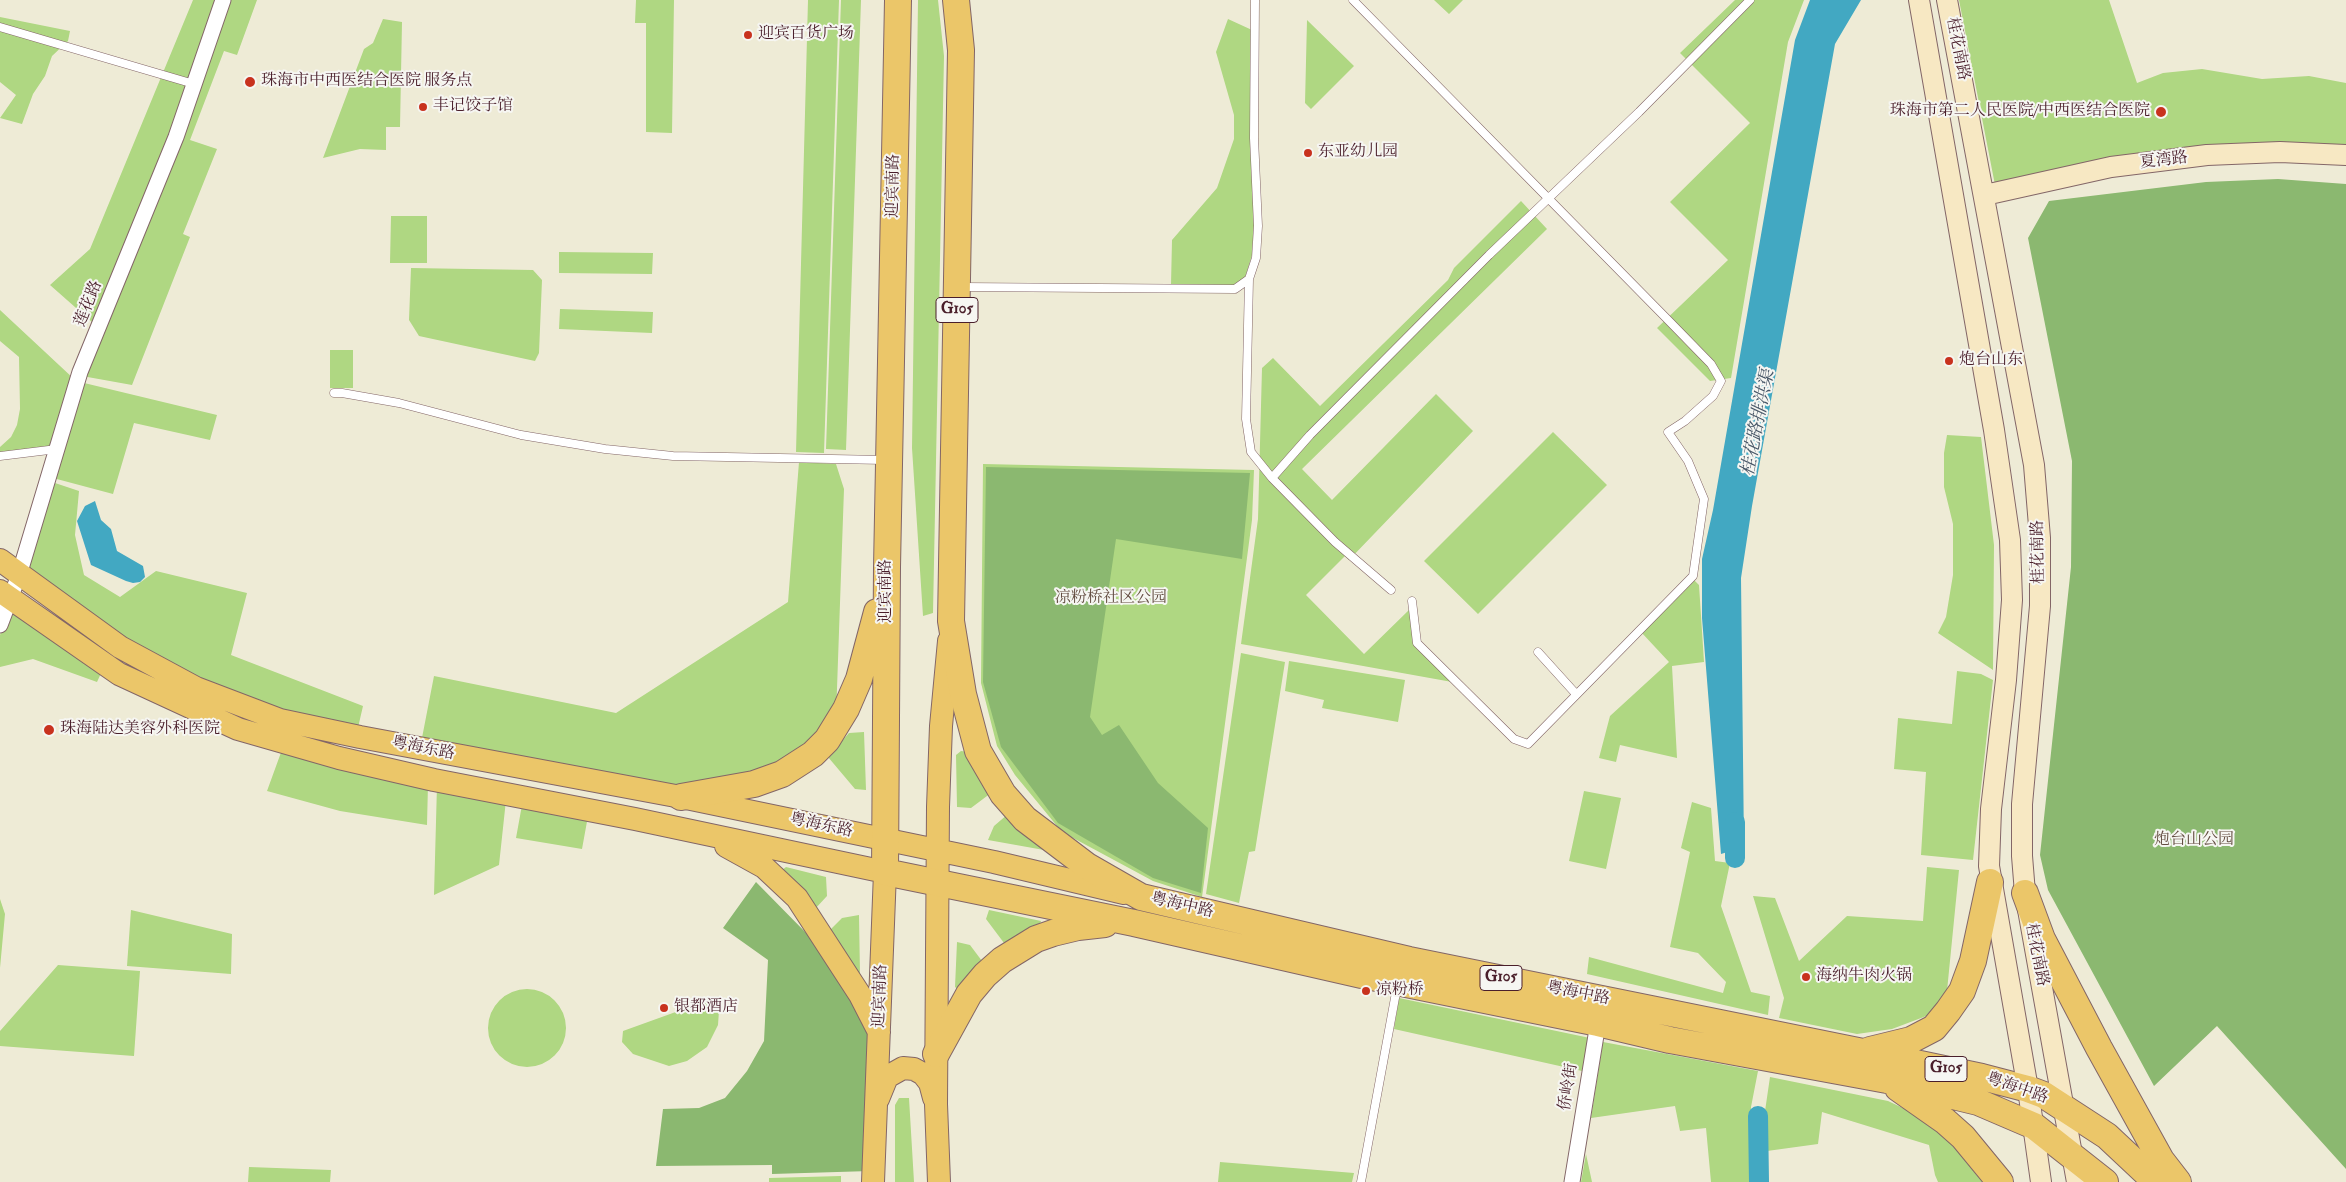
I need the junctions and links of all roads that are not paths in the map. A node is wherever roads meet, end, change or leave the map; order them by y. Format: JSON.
{"nodes":[{"id":1,"x":223,"y":0,"type":"edge"},
{"id":2,"x":898,"y":0,"type":"edge"},
{"id":3,"x":956,"y":0,"type":"edge"},
{"id":4,"x":1255,"y":0,"type":"edge"},
{"id":5,"x":1353,"y":0,"type":"edge"},
{"id":6,"x":1750,"y":0,"type":"edge"},
{"id":7,"x":1919,"y":0,"type":"edge"},
{"id":8,"x":1947,"y":0,"type":"edge"},
{"id":9,"x":0,"y":27,"type":"edge"},
{"id":10,"x":194,"y":84,"type":"junction"},
{"id":11,"x":2346,"y":155,"type":"edge"},
{"id":12,"x":1985,"y":195,"type":"junction"},
{"id":13,"x":1547,"y":198,"type":"junction"},
{"id":14,"x":1249,"y":279,"type":"junction"},
{"id":15,"x":957,"y":287,"type":"junction"},
{"id":16,"x":334,"y":393,"type":"dead end"},
{"id":17,"x":57,"y":449,"type":"junction"},
{"id":18,"x":0,"y":456,"type":"edge"},
{"id":19,"x":889,"y":460,"type":"junction"},
{"id":20,"x":1272,"y":478,"type":"junction"},
{"id":21,"x":0,"y":560,"type":"edge"},
{"id":22,"x":887,"y":567,"type":"junction"},
{"id":23,"x":19,"y":575,"type":"junction"},
{"id":24,"x":1391,"y":590,"type":"dead end"},
{"id":25,"x":5,"y":596,"type":"edge"},
{"id":26,"x":1412,"y":601,"type":"dead end"},
{"id":27,"x":951,"y":621,"type":"junction"},
{"id":28,"x":0,"y":625,"type":"edge"},
{"id":29,"x":1538,"y":652,"type":"dead end"},
{"id":30,"x":1576,"y":694,"type":"junction"},
{"id":31,"x":681,"y":796,"type":"junction"},
{"id":32,"x":705,"y":835,"type":"junction"},
{"id":33,"x":885,"y":839,"type":"junction"},
{"id":34,"x":938,"y":850,"type":"junction"},
{"id":35,"x":885,"y":872,"type":"junction"},
{"id":36,"x":1990,"y":882,"type":"junction"},
{"id":37,"x":937,"y":883,"type":"junction"},
{"id":38,"x":2025,"y":893,"type":"junction"},
{"id":39,"x":1141,"y":897,"type":"junction"},
{"id":40,"x":1134,"y":923,"type":"junction"},
{"id":41,"x":1398,"y":982,"type":"junction"},
{"id":42,"x":1600,"y":1011,"type":"junction"},
{"id":43,"x":880,"y":1034,"type":"junction"},
{"id":44,"x":1863,"y":1052,"type":"junction"},
{"id":45,"x":936,"y":1054,"type":"junction"},
{"id":46,"x":1887,"y":1080,"type":"junction"},
{"id":47,"x":2028,"y":1089,"type":"junction"},
{"id":48,"x":876,"y":1102,"type":"junction"},
{"id":49,"x":936,"y":1104,"type":"junction"},
{"id":50,"x":2065,"y":1108,"type":"junction"},
{"id":51,"x":2034,"y":1126,"type":"junction"},
{"id":52,"x":2076,"y":1170,"type":"edge"},
{"id":53,"x":873,"y":1182,"type":"edge"},
{"id":54,"x":939,"y":1182,"type":"edge"},
{"id":55,"x":1361,"y":1182,"type":"edge"},
{"id":56,"x":1572,"y":1182,"type":"edge"},
{"id":57,"x":2000,"y":1182,"type":"edge"},
{"id":58,"x":2041,"y":1182,"type":"edge"},
{"id":59,"x":2105,"y":1182,"type":"edge"},
{"id":60,"x":2156,"y":1182,"type":"edge"},
{"id":61,"x":2178,"y":1182,"type":"edge"}],
"edges":[{"from":1,"to":10,"type":"street","name":"莲花路"},
{"from":2,"to":19,"type":"highway","name":"迎宾南路"},
{"from":3,"to":15,"type":"highway","number":"G105"},
{"from":4,"to":14,"type":"lane"},
{"from":5,"to":13,"type":"lane"},
{"from":6,"to":13,"type":"lane"},
{"from":7,"to":36,"type":"main road","name":"桂花南路"},
{"from":8,"to":12,"type":"main road","name":"桂花南路"},
{"from":9,"to":10,"type":"lane"},
{"from":10,"to":17,"type":"street","name":"莲花路"},
{"from":11,"to":12,"type":"main road","name":"夏湾路"},
{"from":12,"to":38,"type":"main road","name":"桂花南路"},
{"from":13,"to":20,"type":"lane"},
{"from":13,"to":30,"type":"lane"},
{"from":14,"to":15,"type":"lane"},
{"from":14,"to":20,"type":"lane"},
{"from":15,"to":27,"type":"highway","number":"G105"},
{"from":16,"to":19,"type":"lane"},
{"from":17,"to":18,"type":"lane"},
{"from":17,"to":23,"type":"street","name":"莲花路"},
{"from":19,"to":22,"type":"highway","name":"迎宾南路"},
{"from":20,"to":24,"type":"lane"},
{"from":21,"to":23,"type":"main road","name":"粤海东路"},
{"from":22,"to":31,"type":"highway"},
{"from":22,"to":33,"type":"highway","name":"迎宾南路"},
{"from":23,"to":25,"type":"street","name":"莲花路"},
{"from":23,"to":31,"type":"main road","name":"粤海东路"},
{"from":25,"to":28,"type":"street","name":"莲花路"},
{"from":25,"to":32,"type":"main road","name":"粤海东路"},
{"from":26,"to":30,"type":"lane"},
{"from":27,"to":34,"type":"main road"},
{"from":27,"to":39,"type":"highway"},
{"from":29,"to":30,"type":"lane"},
{"from":31,"to":33,"type":"main road","name":"粤海东路"},
{"from":32,"to":35,"type":"main road","name":"粤海东路"},
{"from":32,"to":43,"type":"main road"},
{"from":33,"to":34,"type":"main road","name":"粤海中路"},
{"from":33,"to":35,"type":"highway","name":"迎宾南路"},
{"from":34,"to":37,"type":"main road"},
{"from":34,"to":39,"type":"main road","name":"粤海中路"},
{"from":35,"to":37,"type":"highway","name":"粤海中路","number":"G105"},
{"from":35,"to":43,"type":"main road","name":"迎宾南路"},
{"from":36,"to":44,"type":"highway"},
{"from":36,"to":47,"type":"main road","name":"桂花南路"},
{"from":37,"to":40,"type":"highway","name":"粤海中路","number":"G105"},
{"from":37,"to":45,"type":"main road"},
{"from":38,"to":50,"type":"main road","name":"桂花南路"},
{"from":38,"to":61,"type":"highway"},
{"from":39,"to":42,"type":"highway","name":"粤海中路","number":"G105"},
{"from":40,"to":41,"type":"highway","name":"粤海中路","number":"G105"},
{"from":40,"to":45,"type":"highway"},
{"from":41,"to":42,"type":"highway","name":"粤海中路","number":"G105"},
{"from":41,"to":55,"type":"lane"},
{"from":42,"to":44,"type":"highway","name":"粤海中路","number":"G105"},
{"from":42,"to":46,"type":"highway","name":"粤海中路","number":"G105"},
{"from":42,"to":56,"type":"street","name":"侨岭街"},
{"from":43,"to":48,"type":"main road","name":"迎宾南路"},
{"from":44,"to":47,"type":"highway","name":"粤海中路","number":"G105"},
{"from":45,"to":49,"type":"main road"},
{"from":46,"to":51,"type":"highway","name":"粤海中路","number":"G105"},
{"from":46,"to":57,"type":"highway"},
{"from":47,"to":50,"type":"highway","name":"粤海中路","number":"G105"},
{"from":47,"to":51,"type":"main road","name":"桂花南路"},
{"from":48,"to":49,"type":"main road"},
{"from":48,"to":53,"type":"main road","name":"迎宾南路"},
{"from":49,"to":54,"type":"main road"},
{"from":50,"to":52,"type":"main road","name":"桂花南路"},
{"from":50,"to":60,"type":"highway","name":"粤海中路","number":"G105"},
{"from":51,"to":52,"type":"highway","name":"粤海中路","number":"G105"},
{"from":51,"to":58,"type":"main road","name":"桂花南路"},
{"from":52,"to":59,"type":"highway","name":"粤海中路","number":"G105"}]}
